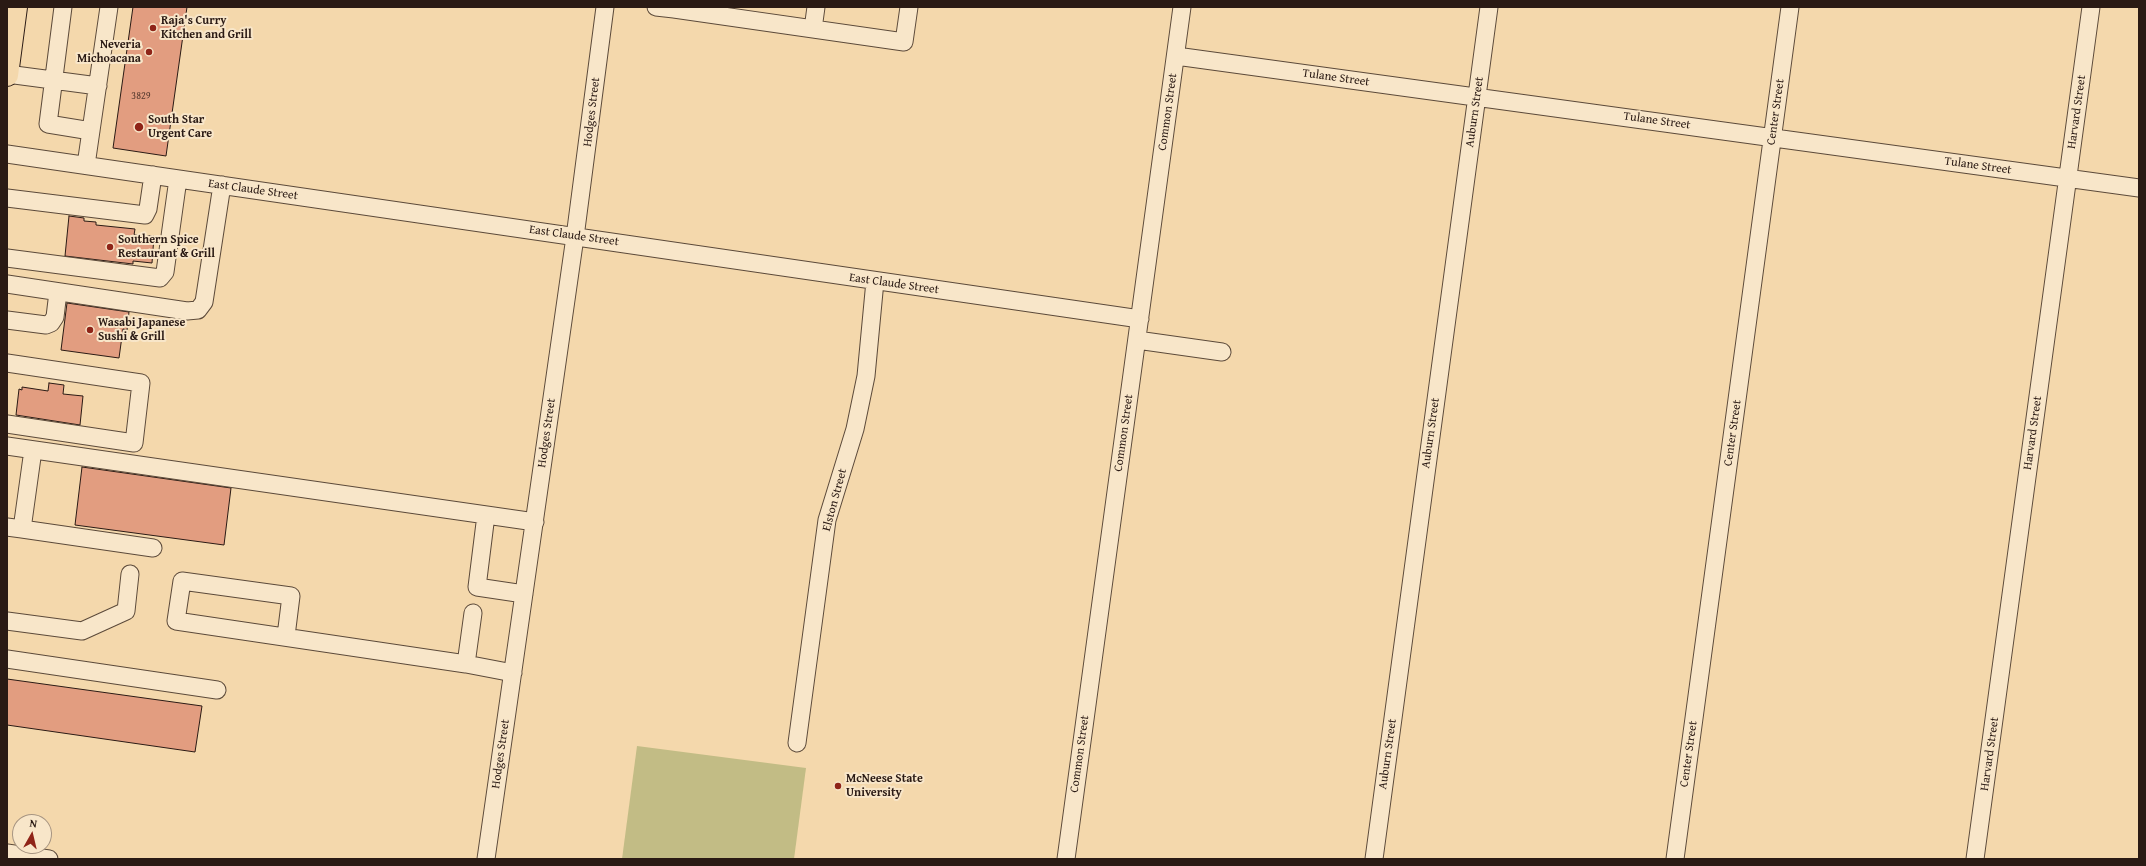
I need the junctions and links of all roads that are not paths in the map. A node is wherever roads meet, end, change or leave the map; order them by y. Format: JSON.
{"nodes":[{"id":1,"x":16,"y":7,"type":"edge"},
{"id":2,"x":63,"y":7,"type":"edge"},
{"id":3,"x":109,"y":7,"type":"edge"},
{"id":4,"x":605,"y":7,"type":"edge"},
{"id":5,"x":656,"y":7,"type":"edge"},
{"id":6,"x":816,"y":7,"type":"edge"},
{"id":7,"x":908,"y":7,"type":"edge"},
{"id":8,"x":1182,"y":7,"type":"edge"},
{"id":9,"x":1489,"y":7,"type":"edge"},
{"id":10,"x":1790,"y":7,"type":"edge"},
{"id":11,"x":2091,"y":7,"type":"edge"},
{"id":12,"x":674,"y":8,"type":"edge"},
{"id":13,"x":722,"y":11,"type":"edge"},
{"id":14,"x":813,"y":29,"type":"junction"},
{"id":15,"x":1176,"y":56,"type":"junction"},
{"id":16,"x":8,"y":65,"type":"edge"},
{"id":17,"x":54,"y":80,"type":"junction"},
{"id":18,"x":98,"y":86,"type":"junction"},
{"id":19,"x":1477,"y":96,"type":"junction"},
{"id":20,"x":91,"y":131,"type":"junction"},
{"id":21,"x":1773,"y":137,"type":"junction"},
{"id":22,"x":7,"y":154,"type":"edge"},
{"id":23,"x":86,"y":165,"type":"junction"},
{"id":24,"x":153,"y":175,"type":"junction"},
{"id":25,"x":2068,"y":178,"type":"junction"},
{"id":26,"x":178,"y":179,"type":"junction"},
{"id":27,"x":222,"y":185,"type":"junction"},
{"id":28,"x":2139,"y":188,"type":"edge"},
{"id":29,"x":7,"y":198,"type":"edge"},
{"id":30,"x":148,"y":209,"type":"junction"},
{"id":31,"x":174,"y":212,"type":"junction"},
{"id":32,"x":576,"y":237,"type":"junction"},
{"id":33,"x":7,"y":258,"type":"edge"},
{"id":34,"x":875,"y":281,"type":"junction"},
{"id":35,"x":7,"y":284,"type":"edge"},
{"id":36,"x":58,"y":292,"type":"junction"},
{"id":37,"x":1140,"y":319,"type":"junction"},
{"id":38,"x":7,"y":320,"type":"edge"},
{"id":39,"x":1137,"y":340,"type":"junction"},
{"id":40,"x":1222,"y":352,"type":"dead end"},
{"id":41,"x":7,"y":363,"type":"edge"},
{"id":42,"x":7,"y":424,"type":"edge"},
{"id":43,"x":7,"y":446,"type":"edge"},
{"id":44,"x":33,"y":450,"type":"junction"},
{"id":45,"x":486,"y":515,"type":"junction"},
{"id":46,"x":535,"y":522,"type":"junction"},
{"id":47,"x":15,"y":528,"type":"edge"},
{"id":48,"x":153,"y":548,"type":"dead end"},
{"id":49,"x":130,"y":574,"type":"dead end"},
{"id":50,"x":524,"y":594,"type":"junction"},
{"id":51,"x":473,"y":613,"type":"dead end"},
{"id":52,"x":7,"y":621,"type":"edge"},
{"id":53,"x":286,"y":636,"type":"junction"},
{"id":54,"x":7,"y":659,"type":"edge"},
{"id":55,"x":466,"y":664,"type":"junction"},
{"id":56,"x":513,"y":673,"type":"junction"},
{"id":57,"x":217,"y":690,"type":"dead end"},
{"id":58,"x":797,"y":743,"type":"dead end"},
{"id":59,"x":7,"y":853,"type":"edge"},
{"id":60,"x":43,"y":859,"type":"edge"},
{"id":61,"x":486,"y":859,"type":"edge"},
{"id":62,"x":1066,"y":859,"type":"edge"},
{"id":63,"x":1374,"y":859,"type":"edge"},
{"id":64,"x":1675,"y":859,"type":"edge"},
{"id":65,"x":1975,"y":859,"type":"edge"}],
"edges":[{"from":1,"to":16,"type":"main road"},
{"from":2,"to":17,"type":"street"},
{"from":3,"to":18,"type":"street"},
{"from":4,"to":32,"type":"street","name":"Hodges Street"},
{"from":5,"to":12,"type":"street"},
{"from":6,"to":14,"type":"street"},
{"from":7,"to":14,"type":"street"},
{"from":8,"to":15,"type":"street","name":"Common Street"},
{"from":9,"to":19,"type":"street","name":"Auburn Street"},
{"from":10,"to":21,"type":"street","name":"Center Street"},
{"from":11,"to":25,"type":"street","name":"Harvard Street"},
{"from":12,"to":13,"type":"street"},
{"from":13,"to":14,"type":"street"},
{"from":15,"to":19,"type":"street","name":"Tulane Street"},
{"from":15,"to":37,"type":"street","name":"Common Street"},
{"from":16,"to":17,"type":"street"},
{"from":17,"to":18,"type":"street"},
{"from":17,"to":20,"type":"street"},
{"from":18,"to":20,"type":"street"},
{"from":19,"to":21,"type":"street","name":"Tulane Street"},
{"from":19,"to":63,"type":"street","name":"Auburn Street"},
{"from":20,"to":23,"type":"street"},
{"from":21,"to":25,"type":"street","name":"Tulane Street"},
{"from":21,"to":64,"type":"street","name":"Center Street"},
{"from":22,"to":23,"type":"street","name":"East Claude Street"},
{"from":23,"to":24,"type":"street","name":"East Claude Street"},
{"from":24,"to":26,"type":"street","name":"East Claude Street"},
{"from":24,"to":30,"type":"street"},
{"from":25,"to":28,"type":"street","name":"Tulane Street"},
{"from":25,"to":65,"type":"street","name":"Harvard Street"},
{"from":26,"to":27,"type":"street","name":"East Claude Street"},
{"from":26,"to":31,"type":"street"},
{"from":27,"to":32,"type":"street","name":"East Claude Street"},
{"from":27,"to":36,"type":"street"},
{"from":29,"to":30,"type":"street"},
{"from":30,"to":31,"type":"street"},
{"from":31,"to":33,"type":"street"},
{"from":32,"to":34,"type":"street","name":"East Claude Street"},
{"from":32,"to":46,"type":"street","name":"Hodges Street"},
{"from":34,"to":37,"type":"street","name":"East Claude Street"},
{"from":34,"to":58,"type":"street","name":"Elston Street"},
{"from":35,"to":36,"type":"street"},
{"from":36,"to":38,"type":"street"},
{"from":37,"to":39,"type":"street","name":"Common Street"},
{"from":39,"to":40,"type":"street"},
{"from":39,"to":62,"type":"street","name":"Common Street"},
{"from":41,"to":42,"type":"street"},
{"from":43,"to":44,"type":"street"},
{"from":44,"to":45,"type":"street"},
{"from":44,"to":47,"type":"street"},
{"from":45,"to":46,"type":"street"},
{"from":45,"to":50,"type":"street"},
{"from":46,"to":50,"type":"street","name":"Hodges Street"},
{"from":47,"to":48,"type":"street"},
{"from":49,"to":52,"type":"street"},
{"from":50,"to":56,"type":"street","name":"Hodges Street"},
{"from":51,"to":55,"type":"street"},
{"from":53,"to":53,"type":"street"},
{"from":53,"to":55,"type":"street"},
{"from":54,"to":57,"type":"street"},
{"from":55,"to":56,"type":"street"},
{"from":56,"to":61,"type":"street","name":"Hodges Street"},
{"from":59,"to":60,"type":"street"}]}
